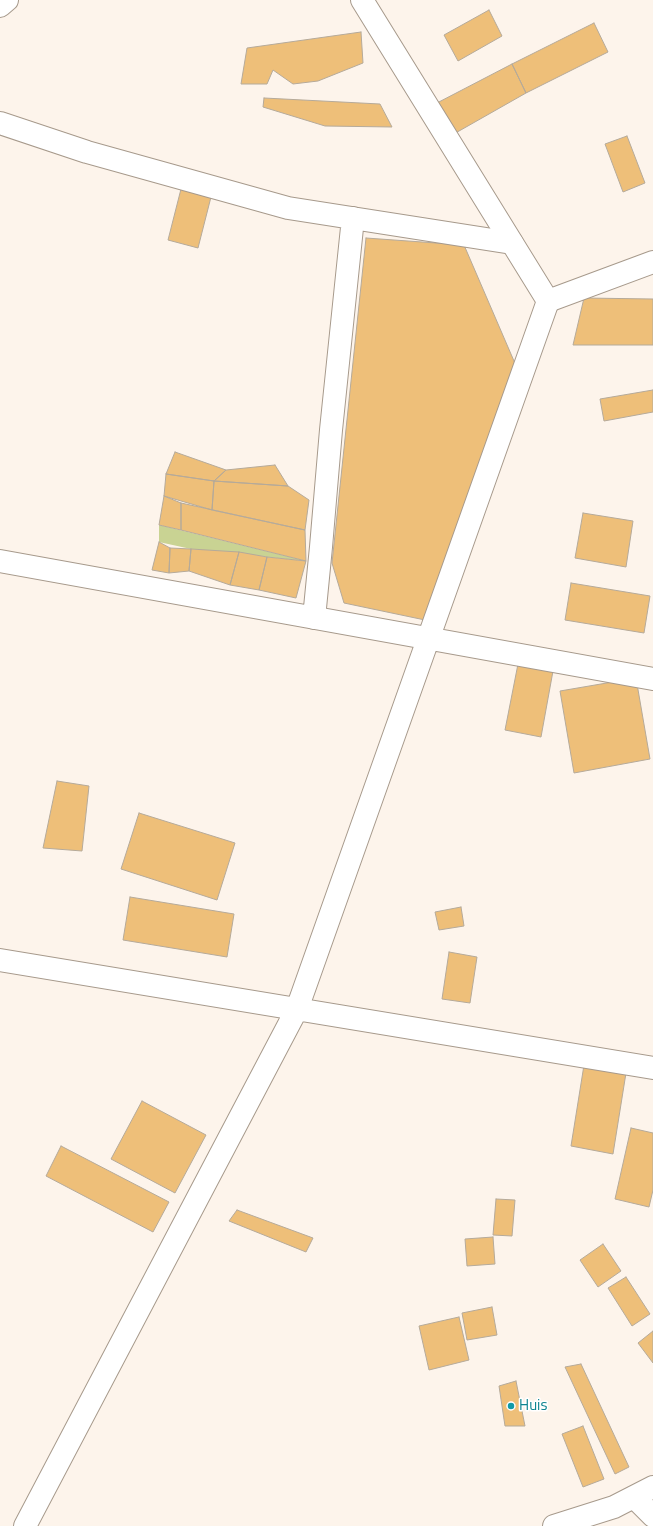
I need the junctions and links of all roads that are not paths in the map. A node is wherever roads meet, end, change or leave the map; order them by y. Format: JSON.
{"nodes":[{"id":1,"x":7,"y":0,"type":"edge"},
{"id":2,"x":362,"y":0,"type":"edge"},
{"id":3,"x":0,"y":6,"type":"edge"},
{"id":4,"x":0,"y":123,"type":"edge"},
{"id":5,"x":353,"y":218,"type":"junction"},
{"id":6,"x":512,"y":243,"type":"junction"},
{"id":7,"x":653,"y":262,"type":"edge"},
{"id":8,"x":548,"y":301,"type":"junction"},
{"id":9,"x":0,"y":561,"type":"edge"},
{"id":10,"x":314,"y":618,"type":"junction"},
{"id":11,"x":428,"y":639,"type":"junction"},
{"id":12,"x":653,"y":679,"type":"edge"},
{"id":13,"x":0,"y":960,"type":"edge"},
{"id":14,"x":297,"y":1009,"type":"junction"},
{"id":15,"x":653,"y":1068,"type":"edge"},
{"id":16,"x":644,"y":1493,"type":"edge"},
{"id":17,"x":653,"y":1516,"type":"edge"},
{"id":18,"x":26,"y":1526,"type":"edge"},
{"id":19,"x":554,"y":1526,"type":"edge"}],
"edges":[{"from":1,"to":3,"type":"street"},
{"from":2,"to":6,"type":"street"},
{"from":4,"to":5,"type":"street"},
{"from":5,"to":6,"type":"street"},
{"from":5,"to":10,"type":"street"},
{"from":6,"to":8,"type":"street"},
{"from":7,"to":8,"type":"street"},
{"from":8,"to":11,"type":"street"},
{"from":9,"to":10,"type":"street"},
{"from":10,"to":11,"type":"street"},
{"from":11,"to":12,"type":"street"},
{"from":11,"to":14,"type":"street"},
{"from":13,"to":14,"type":"street"},
{"from":14,"to":15,"type":"street"},
{"from":14,"to":18,"type":"street"},
{"from":16,"to":17,"type":"street"},
{"from":16,"to":19,"type":"street"}]}
